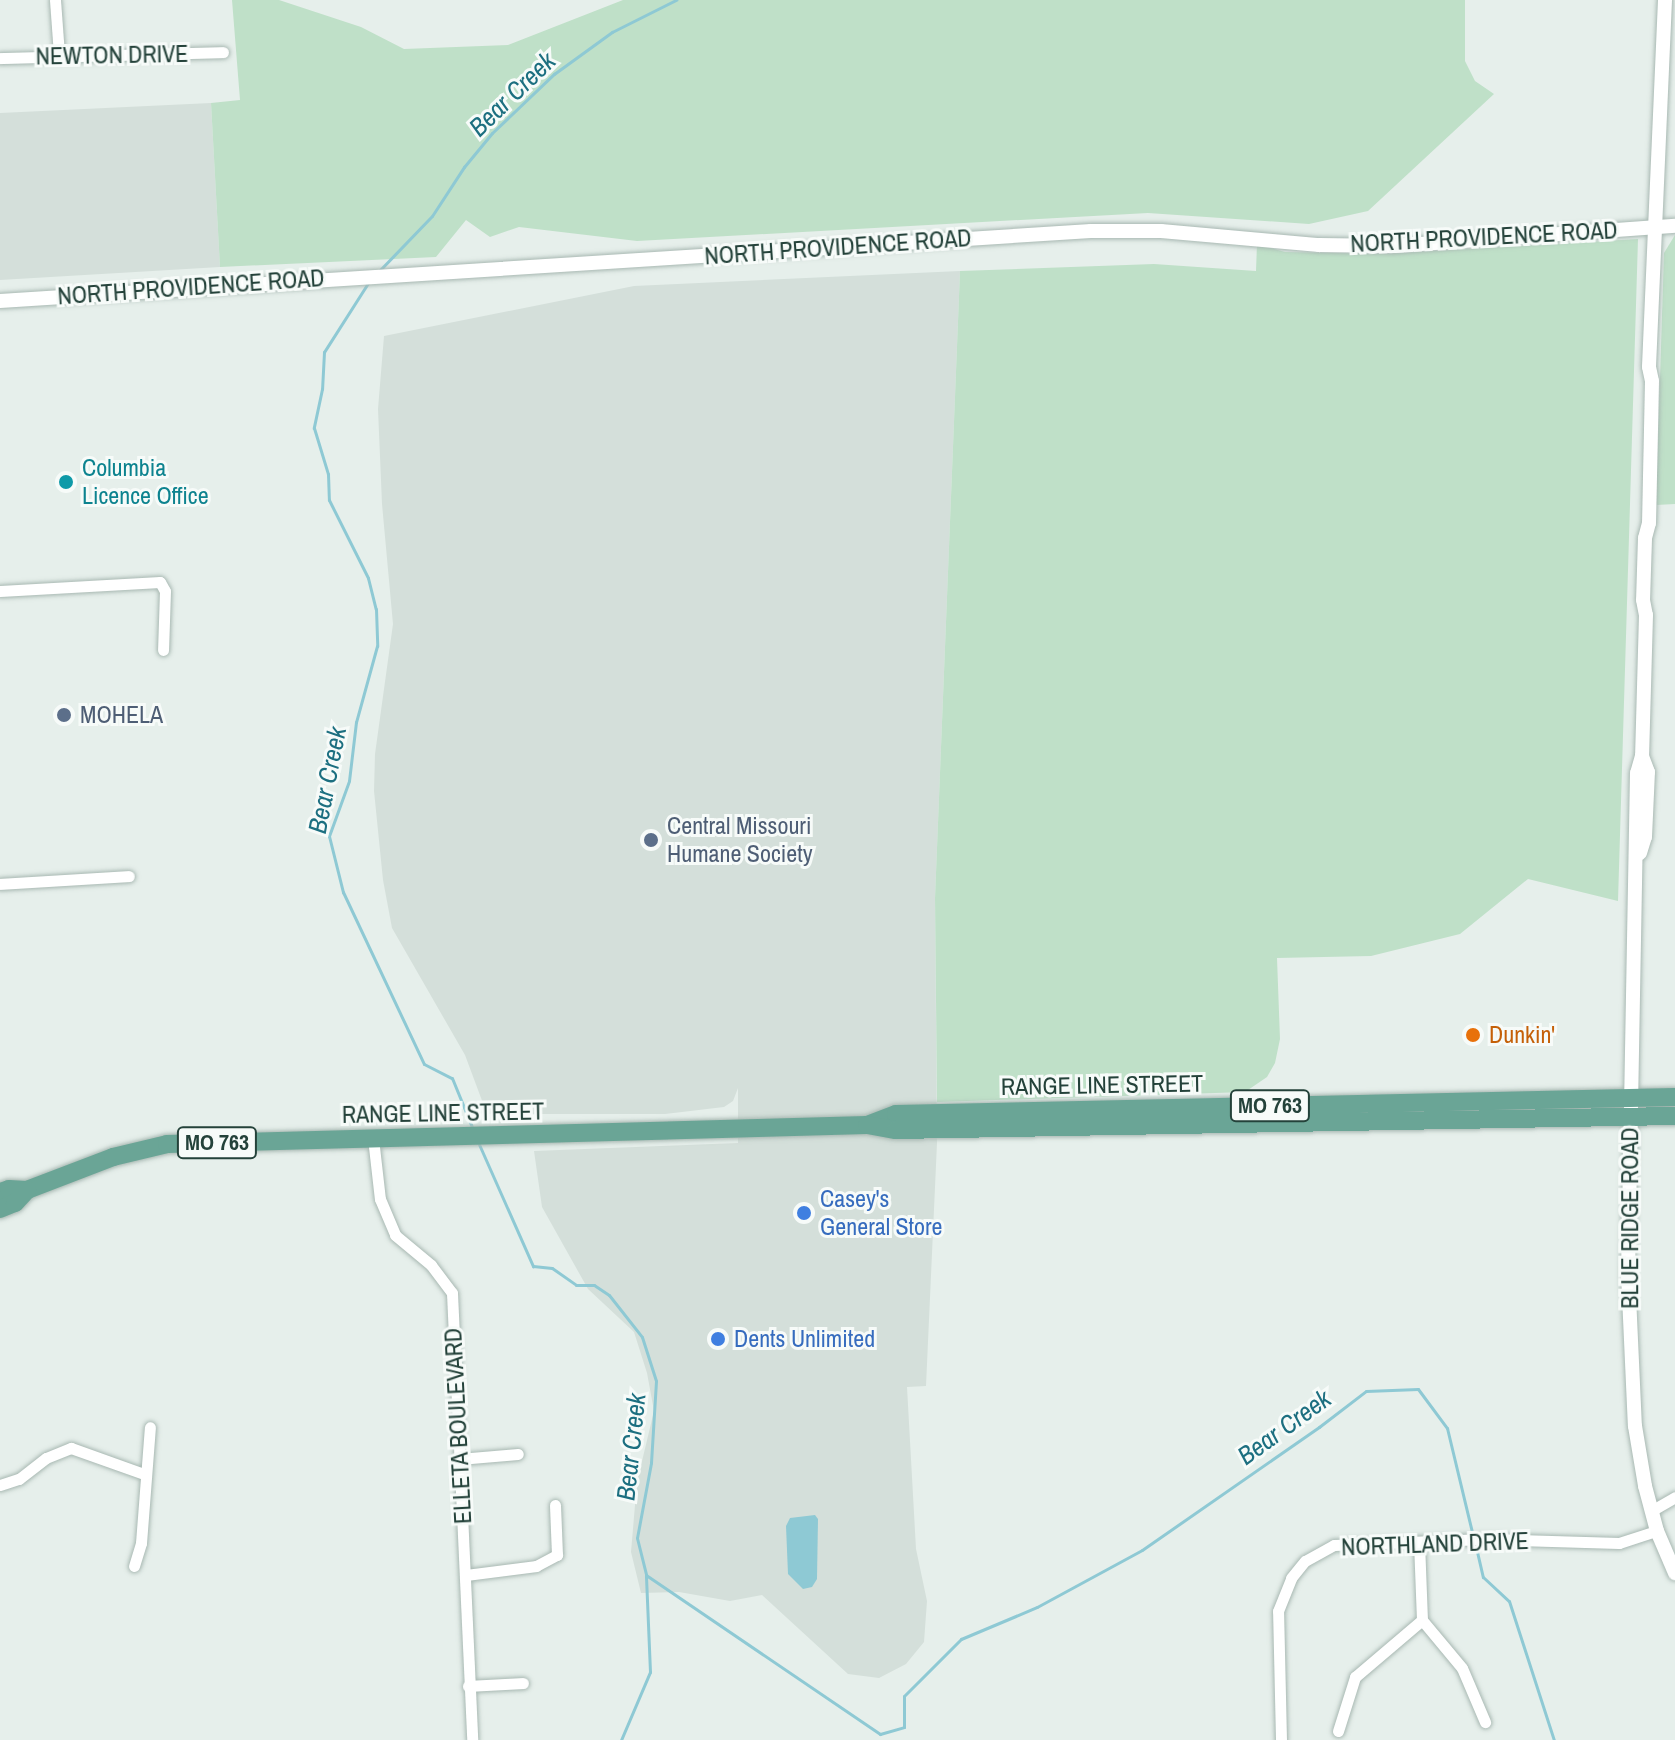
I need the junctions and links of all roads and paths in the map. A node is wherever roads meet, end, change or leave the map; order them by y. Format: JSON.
{"nodes":[{"id":1,"x":55,"y":0,"type":"edge"},
{"id":2,"x":1669,"y":5,"type":"edge"},
{"id":3,"x":223,"y":52,"type":"dead end"},
{"id":4,"x":59,"y":55,"type":"junction"},
{"id":5,"x":0,"y":58,"type":"edge"},
{"id":6,"x":1675,"y":226,"type":"edge"},
{"id":7,"x":1657,"y":227,"type":"junction"},
{"id":8,"x":0,"y":301,"type":"edge"},
{"id":9,"x":0,"y":591,"type":"edge"},
{"id":10,"x":163,"y":650,"type":"dead end"},
{"id":11,"x":129,"y":876,"type":"dead end"},
{"id":12,"x":0,"y":884,"type":"edge"},
{"id":13,"x":1675,"y":1097,"type":"edge"},
{"id":14,"x":1631,"y":1098,"type":"junction"},
{"id":15,"x":1436,"y":1102,"type":"junction"},
{"id":16,"x":1291,"y":1105,"type":"junction"},
{"id":17,"x":1675,"y":1116,"type":"edge"},
{"id":18,"x":1630,"y":1118,"type":"junction"},
{"id":19,"x":1299,"y":1123,"type":"junction"},
{"id":20,"x":867,"y":1125,"type":"junction"},
{"id":21,"x":1158,"y":1126,"type":"junction"},
{"id":22,"x":373,"y":1138,"type":"junction"},
{"id":23,"x":27,"y":1190,"type":"junction"},
{"id":24,"x":0,"y":1192,"type":"edge"},
{"id":25,"x":0,"y":1209,"type":"edge"},
{"id":26,"x":150,"y":1427,"type":"dead end"},
{"id":27,"x":518,"y":1454,"type":"dead end"},
{"id":28,"x":459,"y":1459,"type":"junction"},
{"id":29,"x":144,"y":1474,"type":"junction"},
{"id":30,"x":0,"y":1485,"type":"edge"},
{"id":31,"x":1675,"y":1497,"type":"edge"},
{"id":32,"x":555,"y":1505,"type":"dead end"},
{"id":33,"x":1651,"y":1511,"type":"junction"},
{"id":34,"x":1657,"y":1531,"type":"junction"},
{"id":35,"x":1419,"y":1542,"type":"junction"},
{"id":36,"x":134,"y":1566,"type":"dead end"},
{"id":37,"x":1675,"y":1573,"type":"edge"},
{"id":38,"x":466,"y":1575,"type":"junction"},
{"id":39,"x":1422,"y":1620,"type":"junction"},
{"id":40,"x":523,"y":1683,"type":"dead end"},
{"id":41,"x":468,"y":1686,"type":"junction"},
{"id":42,"x":1485,"y":1722,"type":"dead end"},
{"id":43,"x":1338,"y":1731,"type":"dead end"},
{"id":44,"x":472,"y":1740,"type":"edge"},
{"id":45,"x":1281,"y":1740,"type":"edge"}],
"edges":[{"from":1,"to":4,"type":"street"},
{"from":2,"to":7,"type":"street","name":"BLUE RIDGE ROAD"},
{"from":3,"to":4,"type":"street","name":"NEWTON DRIVE"},
{"from":4,"to":5,"type":"street","name":"NEWTON DRIVE"},
{"from":6,"to":7,"type":"street","name":"NORTH PROVIDENCE ROAD"},
{"from":7,"to":8,"type":"street","name":"NORTH PROVIDENCE ROAD"},
{"from":7,"to":14,"type":"street","name":"BLUE RIDGE ROAD"},
{"from":9,"to":10,"type":"street"},
{"from":11,"to":12,"type":"street"},
{"from":13,"to":14,"type":"main road","name":"RANGE LINE STREET","number":"MO 763"},
{"from":14,"to":15,"type":"main road","name":"RANGE LINE STREET","number":"MO 763"},
{"from":14,"to":18,"type":"street","name":"BLUE RIDGE ROAD"},
{"from":15,"to":16,"type":"main road","name":"RANGE LINE STREET","number":"MO 763"},
{"from":15,"to":19,"type":"main road"},
{"from":16,"to":20,"type":"main road","name":"RANGE LINE STREET","number":"MO 763"},
{"from":16,"to":21,"type":"main road"},
{"from":17,"to":18,"type":"main road","name":"RANGE LINE STREET","number":"MO 763"},
{"from":18,"to":19,"type":"main road","name":"RANGE LINE STREET","number":"MO 763"},
{"from":18,"to":33,"type":"street","name":"BLUE RIDGE ROAD"},
{"from":19,"to":21,"type":"main road","name":"RANGE LINE STREET","number":"MO 763"},
{"from":20,"to":21,"type":"main road","name":"RANGE LINE STREET","number":"MO 763"},
{"from":20,"to":22,"type":"main road","name":"RANGE LINE STREET","number":"MO 763"},
{"from":22,"to":23,"type":"main road","name":"RANGE LINE STREET","number":"MO 763"},
{"from":22,"to":28,"type":"street","name":"ELLETA BOULEVARD"},
{"from":23,"to":24,"type":"main road","name":"RANGE LINE STREET","number":"MO 763"},
{"from":23,"to":25,"type":"main road","name":"RANGE LINE STREET","number":"MO 763"},
{"from":26,"to":29,"type":"street"},
{"from":27,"to":28,"type":"street"},
{"from":28,"to":38,"type":"street","name":"ELLETA BOULEVARD"},
{"from":29,"to":30,"type":"street"},
{"from":29,"to":36,"type":"street"},
{"from":31,"to":33,"type":"street"},
{"from":32,"to":38,"type":"street"},
{"from":33,"to":34,"type":"street","name":"BLUE RIDGE ROAD"},
{"from":34,"to":35,"type":"street","name":"NORTHLAND DRIVE"},
{"from":34,"to":37,"type":"street","name":"BLUE RIDGE ROAD"},
{"from":35,"to":39,"type":"street"},
{"from":35,"to":45,"type":"street","name":"NORTHLAND DRIVE"},
{"from":38,"to":41,"type":"street","name":"ELLETA BOULEVARD"},
{"from":39,"to":42,"type":"street"},
{"from":39,"to":43,"type":"street"},
{"from":40,"to":41,"type":"street"},
{"from":41,"to":44,"type":"street","name":"ELLETA BOULEVARD"}]}
